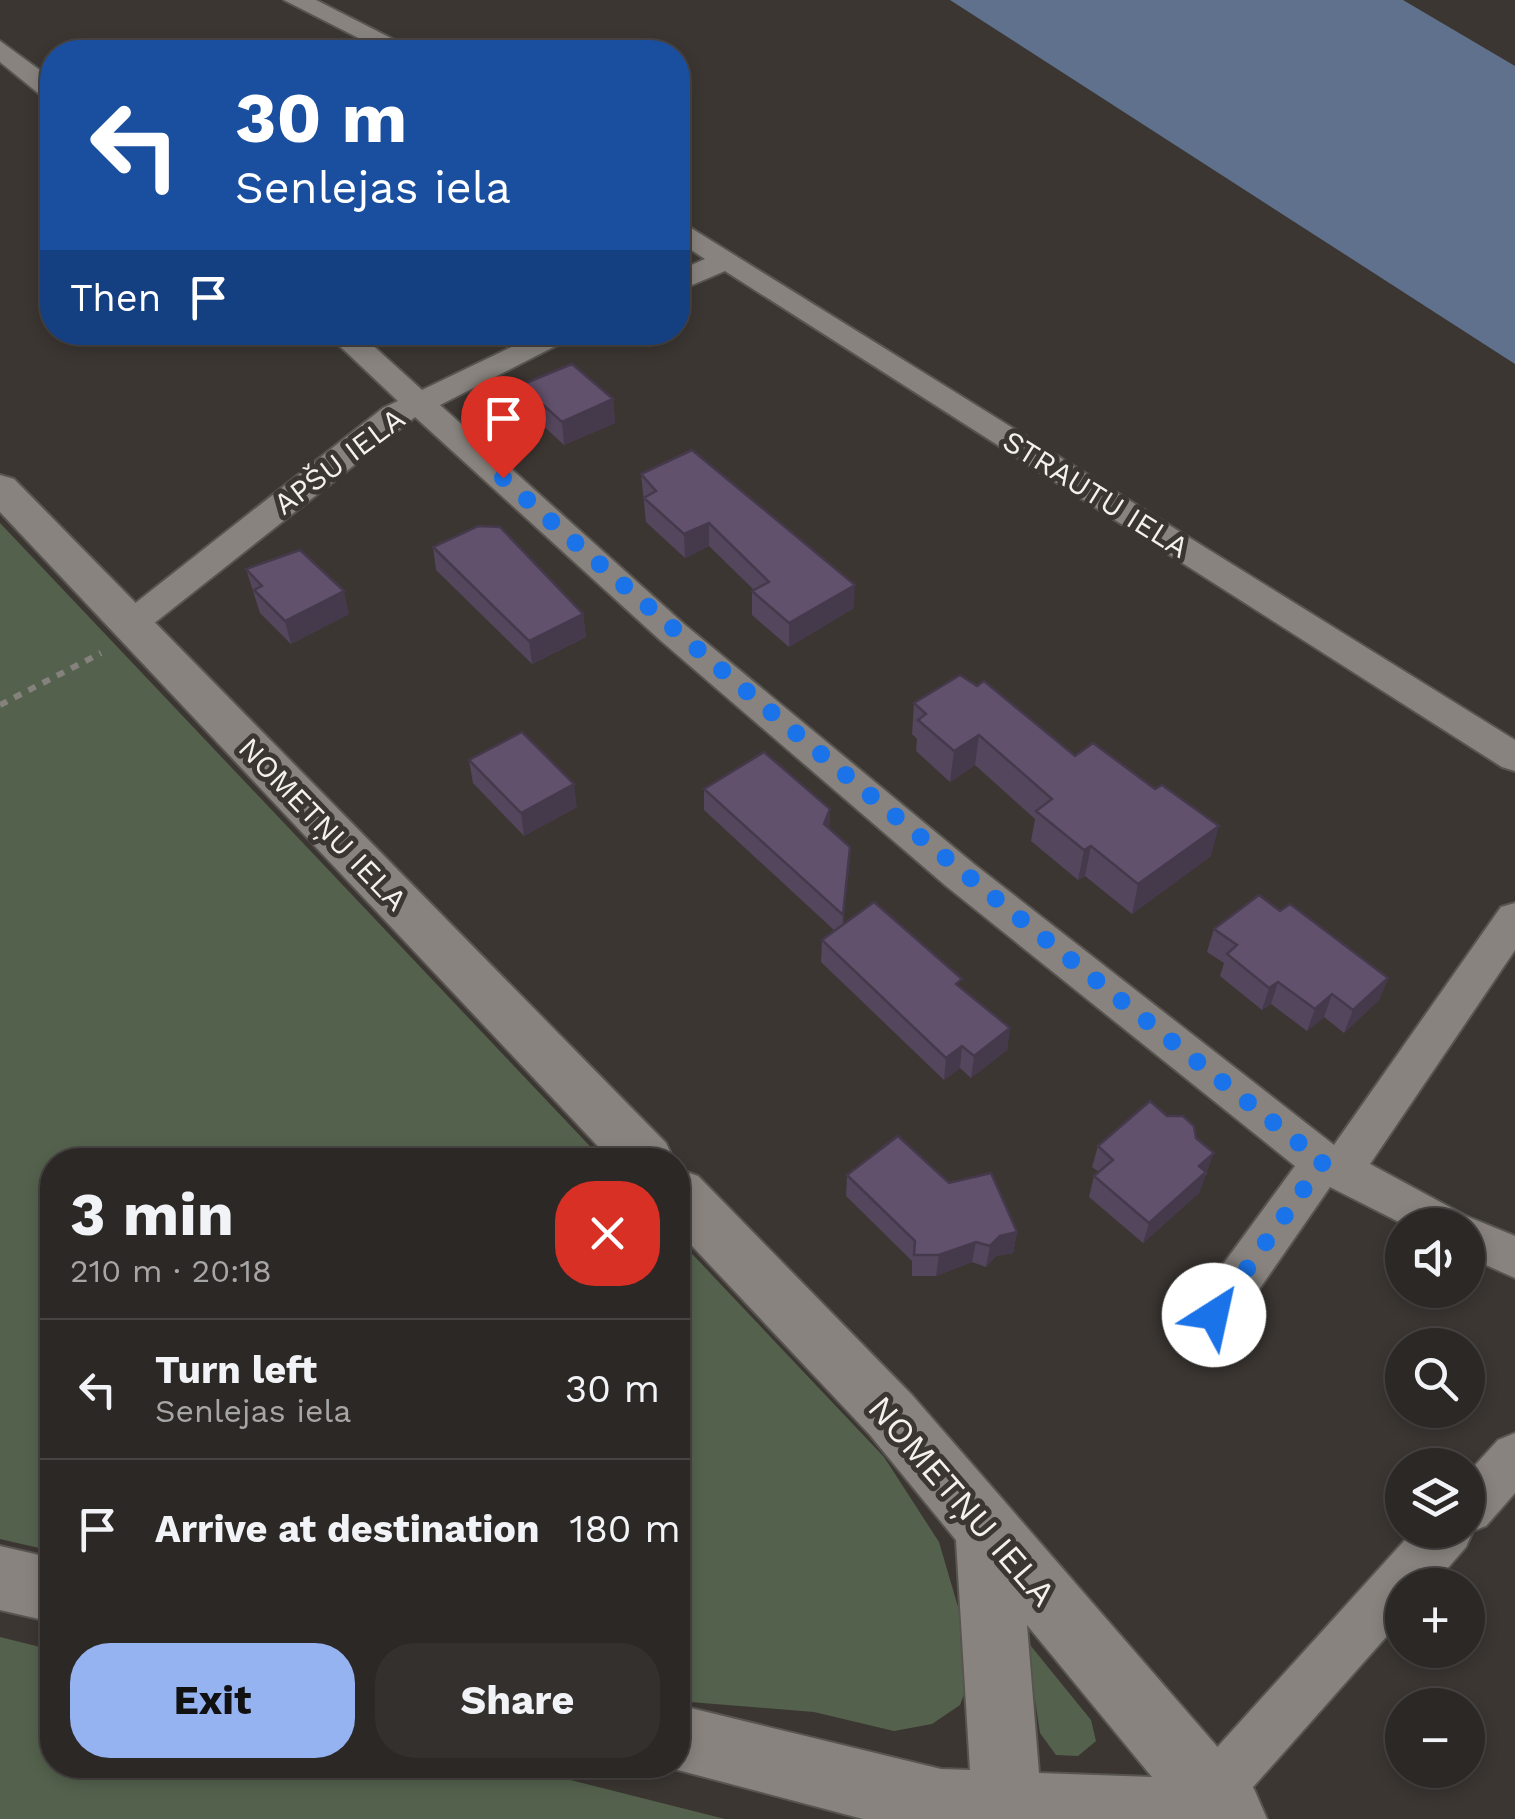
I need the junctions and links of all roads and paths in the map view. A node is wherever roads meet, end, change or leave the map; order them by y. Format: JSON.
{"nodes":[{"id":1,"x":296,"y":0,"type":"edge"},
{"id":2,"x":380,"y":40,"type":"edge"},
{"id":3,"x":0,"y":49,"type":"edge"},
{"id":4,"x":40,"y":82,"type":"edge"},
{"id":5,"x":690,"y":237,"type":"edge"},
{"id":6,"x":725,"y":260,"type":"junction"},
{"id":7,"x":690,"y":276,"type":"edge"},
{"id":8,"x":354,"y":345,"type":"edge"},
{"id":9,"x":540,"y":345,"type":"edge"},
{"id":10,"x":418,"y":402,"type":"junction"},
{"id":11,"x":0,"y":488,"type":"edge"},
{"id":12,"x":136,"y":629,"type":"junction"},
{"id":13,"x":0,"y":704,"type":"edge"},
{"id":14,"x":1515,"y":758,"type":"edge"},
{"id":15,"x":1515,"y":918,"type":"edge"},
{"id":16,"x":634,"y":1148,"type":"edge"},
{"id":17,"x":1331,"y":1167,"type":"junction"},
{"id":18,"x":690,"y":1206,"type":"edge"},
{"id":19,"x":1414,"y":1208,"type":"edge"},
{"id":20,"x":1485,"y":1243,"type":"edge"},
{"id":21,"x":1515,"y":1258,"type":"edge"},
{"id":22,"x":1214,"y":1315,"type":"dead end"},
{"id":23,"x":1515,"y":1456,"type":"edge"},
{"id":24,"x":1485,"y":1490,"type":"edge"},
{"id":25,"x":988,"y":1530,"type":"junction"},
{"id":26,"x":1434,"y":1548,"type":"edge"},
{"id":27,"x":0,"y":1578,"type":"edge"},
{"id":28,"x":40,"y":1587,"type":"edge"},
{"id":29,"x":690,"y":1743,"type":"edge"},
{"id":30,"x":1008,"y":1806,"type":"junction"},
{"id":31,"x":1227,"y":1812,"type":"edge"}],
"edges":[{"from":1,"to":2,"type":"street"},
{"from":3,"to":4,"type":"street"},
{"from":5,"to":6,"type":"street","name":"STRAUTU IELA"},
{"from":6,"to":7,"type":"street"},
{"from":6,"to":14,"type":"street","name":"STRAUTU IELA"},
{"from":8,"to":10,"type":"street"},
{"from":9,"to":10,"type":"street","name":"APŠU IELA"},
{"from":10,"to":12,"type":"street","name":"APŠU IELA"},
{"from":10,"to":17,"type":"street"},
{"from":11,"to":12,"type":"street","name":"NOMETŅU IELA"},
{"from":12,"to":13,"type":"path"},
{"from":12,"to":16,"type":"street","name":"NOMETŅU IELA"},
{"from":15,"to":17,"type":"street"},
{"from":17,"to":19,"type":"street"},
{"from":17,"to":22,"type":"street"},
{"from":18,"to":25,"type":"street","name":"NOMETŅU IELA"},
{"from":20,"to":21,"type":"street"},
{"from":23,"to":24,"type":"street"},
{"from":25,"to":30,"type":"street"},
{"from":25,"to":31,"type":"street","name":"NOMETŅU IELA"},
{"from":26,"to":31,"type":"street"},
{"from":27,"to":28,"type":"street"},
{"from":29,"to":30,"type":"street"},
{"from":30,"to":31,"type":"street"}]}
